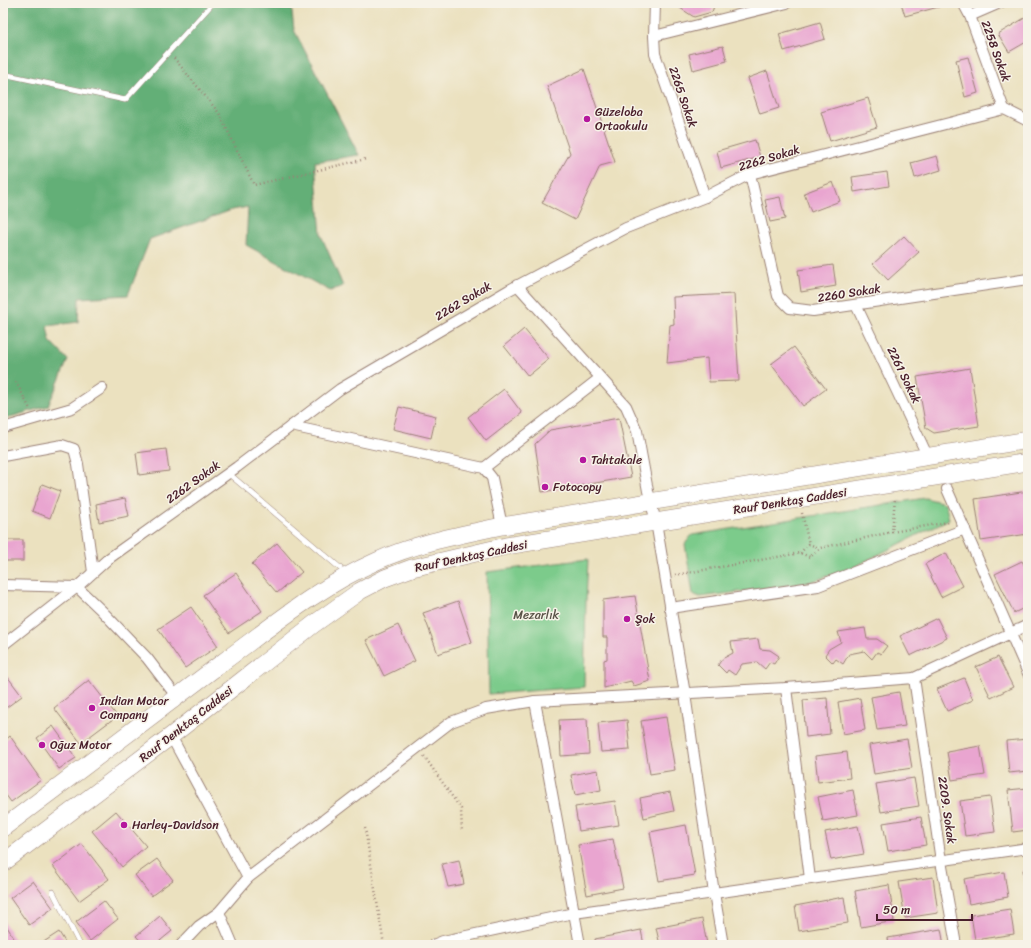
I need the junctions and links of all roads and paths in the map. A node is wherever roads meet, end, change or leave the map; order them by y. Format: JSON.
{"nodes":[{"id":1,"x":213,"y":3,"type":"edge"},
{"id":2,"x":655,"y":3,"type":"edge"},
{"id":3,"x":787,"y":3,"type":"edge"},
{"id":4,"x":963,"y":3,"type":"edge"},
{"id":5,"x":1000,"y":3,"type":"edge"},
{"id":6,"x":970,"y":16,"type":"junction"},
{"id":7,"x":654,"y":36,"type":"junction"},
{"id":8,"x":169,"y":51,"type":"junction"},
{"id":9,"x":3,"y":74,"type":"edge"},
{"id":10,"x":1004,"y":109,"type":"junction"},
{"id":11,"x":1028,"y":121,"type":"edge"},
{"id":12,"x":366,"y":159,"type":"dead end"},
{"id":13,"x":750,"y":174,"type":"junction"},
{"id":14,"x":704,"y":197,"type":"junction"},
{"id":15,"x":1028,"y":279,"type":"edge"},
{"id":16,"x":517,"y":285,"type":"junction"},
{"id":17,"x":856,"y":305,"type":"junction"},
{"id":18,"x":600,"y":378,"type":"junction"},
{"id":19,"x":16,"y":382,"type":"dead end"},
{"id":20,"x":102,"y":388,"type":"dead end"},
{"id":21,"x":35,"y":419,"type":"junction"},
{"id":22,"x":291,"y":426,"type":"junction"},
{"id":23,"x":3,"y":428,"type":"edge"},
{"id":24,"x":1028,"y":440,"type":"edge"},
{"id":25,"x":3,"y":456,"type":"edge"},
{"id":26,"x":928,"y":457,"type":"junction"},
{"id":27,"x":1028,"y":462,"type":"edge"},
{"id":28,"x":484,"y":468,"type":"junction"},
{"id":29,"x":228,"y":473,"type":"junction"},
{"id":30,"x":947,"y":489,"type":"dead end"},
{"id":31,"x":895,"y":497,"type":"dead end"},
{"id":32,"x":651,"y":502,"type":"junction"},
{"id":33,"x":802,"y":512,"type":"dead end"},
{"id":34,"x":656,"y":522,"type":"junction"},
{"id":35,"x":963,"y":525,"type":"junction"},
{"id":36,"x":502,"y":526,"type":"junction"},
{"id":37,"x":892,"y":532,"type":"junction"},
{"id":38,"x":809,"y":544,"type":"junction"},
{"id":39,"x":820,"y":548,"type":"junction"},
{"id":40,"x":800,"y":553,"type":"junction"},
{"id":41,"x":340,"y":568,"type":"dead end"},
{"id":42,"x":93,"y":572,"type":"junction"},
{"id":43,"x":664,"y":577,"type":"junction"},
{"id":44,"x":3,"y":585,"type":"edge"},
{"id":45,"x":77,"y":587,"type":"junction"},
{"id":46,"x":670,"y":608,"type":"junction"},
{"id":47,"x":1028,"y":625,"type":"edge"},
{"id":48,"x":1011,"y":634,"type":"junction"},
{"id":49,"x":3,"y":646,"type":"edge"},
{"id":50,"x":1028,"y":673,"type":"edge"},
{"id":51,"x":914,"y":678,"type":"junction"},
{"id":52,"x":786,"y":688,"type":"junction"},
{"id":53,"x":685,"y":694,"type":"junction"},
{"id":54,"x":172,"y":700,"type":"junction"},
{"id":55,"x":534,"y":701,"type":"junction"},
{"id":56,"x":171,"y":736,"type":"junction"},
{"id":57,"x":418,"y":748,"type":"junction"},
{"id":58,"x":3,"y":828,"type":"edge"},
{"id":59,"x":365,"y":828,"type":"dead end"},
{"id":60,"x":462,"y":832,"type":"dead end"},
{"id":61,"x":1028,"y":848,"type":"edge"},
{"id":62,"x":941,"y":861,"type":"junction"},
{"id":63,"x":3,"y":863,"type":"edge"},
{"id":64,"x":248,"y":878,"type":"junction"},
{"id":65,"x":810,"y":880,"type":"junction"},
{"id":66,"x":53,"y":892,"type":"dead end"},
{"id":67,"x":714,"y":893,"type":"junction"},
{"id":68,"x":219,"y":912,"type":"junction"},
{"id":69,"x":574,"y":913,"type":"junction"},
{"id":70,"x":80,"y":945,"type":"edge"},
{"id":71,"x":181,"y":945,"type":"edge"},
{"id":72,"x":233,"y":945,"type":"edge"},
{"id":73,"x":384,"y":945,"type":"edge"},
{"id":74,"x":433,"y":945,"type":"edge"},
{"id":75,"x":580,"y":945,"type":"edge"},
{"id":76,"x":723,"y":945,"type":"edge"},
{"id":77,"x":956,"y":945,"type":"edge"}],
"edges":[{"from":1,"to":8,"type":"lane"},
{"from":2,"to":7,"type":"street","name":"2265 Sokak"},
{"from":3,"to":7,"type":"street"},
{"from":4,"to":6,"type":"street","name":"2258 Sokak"},
{"from":5,"to":6,"type":"street"},
{"from":6,"to":10,"type":"street","name":"2258 Sokak"},
{"from":7,"to":14,"type":"street","name":"2265 Sokak"},
{"from":8,"to":9,"type":"lane"},
{"from":8,"to":12,"type":"path"},
{"from":10,"to":11,"type":"street"},
{"from":10,"to":13,"type":"street","name":"2262 Sokak"},
{"from":13,"to":14,"type":"street","name":"2262 Sokak"},
{"from":13,"to":17,"type":"street","name":"2260 Sokak"},
{"from":14,"to":16,"type":"street","name":"2262 Sokak"},
{"from":15,"to":17,"type":"street","name":"2260 Sokak"},
{"from":16,"to":18,"type":"street"},
{"from":16,"to":22,"type":"street","name":"2262 Sokak"},
{"from":17,"to":26,"type":"street","name":"2261 Sokak"},
{"from":18,"to":28,"type":"street"},
{"from":18,"to":32,"type":"street"},
{"from":19,"to":21,"type":"path"},
{"from":20,"to":21,"type":"street"},
{"from":21,"to":23,"type":"street"},
{"from":22,"to":28,"type":"street"},
{"from":22,"to":29,"type":"street","name":"2262 Sokak"},
{"from":24,"to":26,"type":"main road","name":"Rauf Denktaş Caddesi"},
{"from":25,"to":42,"type":"street"},
{"from":26,"to":32,"type":"main road","name":"Rauf Denktaş Caddesi"},
{"from":27,"to":34,"type":"main road","name":"Rauf Denktaş Caddesi"},
{"from":28,"to":36,"type":"street"},
{"from":29,"to":41,"type":"lane"},
{"from":29,"to":42,"type":"street","name":"2262 Sokak"},
{"from":30,"to":35,"type":"street"},
{"from":31,"to":37,"type":"path"},
{"from":32,"to":34,"type":"street"},
{"from":32,"to":36,"type":"main road","name":"Rauf Denktaş Caddesi"},
{"from":33,"to":38,"type":"path"},
{"from":34,"to":43,"type":"street"},
{"from":34,"to":56,"type":"main road","name":"Rauf Denktaş Caddesi"},
{"from":35,"to":37,"type":"path"},
{"from":35,"to":46,"type":"street"},
{"from":35,"to":48,"type":"street"},
{"from":36,"to":54,"type":"main road","name":"Rauf Denktaş Caddesi"},
{"from":37,"to":39,"type":"path"},
{"from":38,"to":39,"type":"path"},
{"from":38,"to":40,"type":"path"},
{"from":39,"to":40,"type":"path"},
{"from":40,"to":43,"type":"path"},
{"from":42,"to":45,"type":"street","name":"2262 Sokak"},
{"from":43,"to":46,"type":"street"},
{"from":44,"to":45,"type":"street"},
{"from":45,"to":49,"type":"street","name":"2262 Sokak"},
{"from":45,"to":54,"type":"street"},
{"from":46,"to":53,"type":"street"},
{"from":47,"to":48,"type":"street"},
{"from":48,"to":50,"type":"street"},
{"from":48,"to":51,"type":"street"},
{"from":51,"to":52,"type":"street"},
{"from":51,"to":62,"type":"street","name":"2209. Sokak"},
{"from":52,"to":53,"type":"street"},
{"from":52,"to":65,"type":"street"},
{"from":53,"to":55,"type":"street"},
{"from":53,"to":67,"type":"street"},
{"from":54,"to":58,"type":"main road","name":"Rauf Denktaş Caddesi"},
{"from":55,"to":57,"type":"street"},
{"from":55,"to":69,"type":"street"},
{"from":56,"to":63,"type":"main road","name":"Rauf Denktaş Caddesi"},
{"from":56,"to":64,"type":"street"},
{"from":57,"to":60,"type":"path"},
{"from":57,"to":64,"type":"street"},
{"from":59,"to":73,"type":"path"},
{"from":61,"to":62,"type":"street"},
{"from":62,"to":65,"type":"street"},
{"from":62,"to":77,"type":"street","name":"2209. Sokak"},
{"from":64,"to":68,"type":"street"},
{"from":65,"to":67,"type":"street"},
{"from":66,"to":70,"type":"lane"},
{"from":67,"to":69,"type":"street"},
{"from":67,"to":76,"type":"street"},
{"from":68,"to":71,"type":"street"},
{"from":68,"to":72,"type":"street"},
{"from":69,"to":74,"type":"street"},
{"from":69,"to":75,"type":"street"}]}
